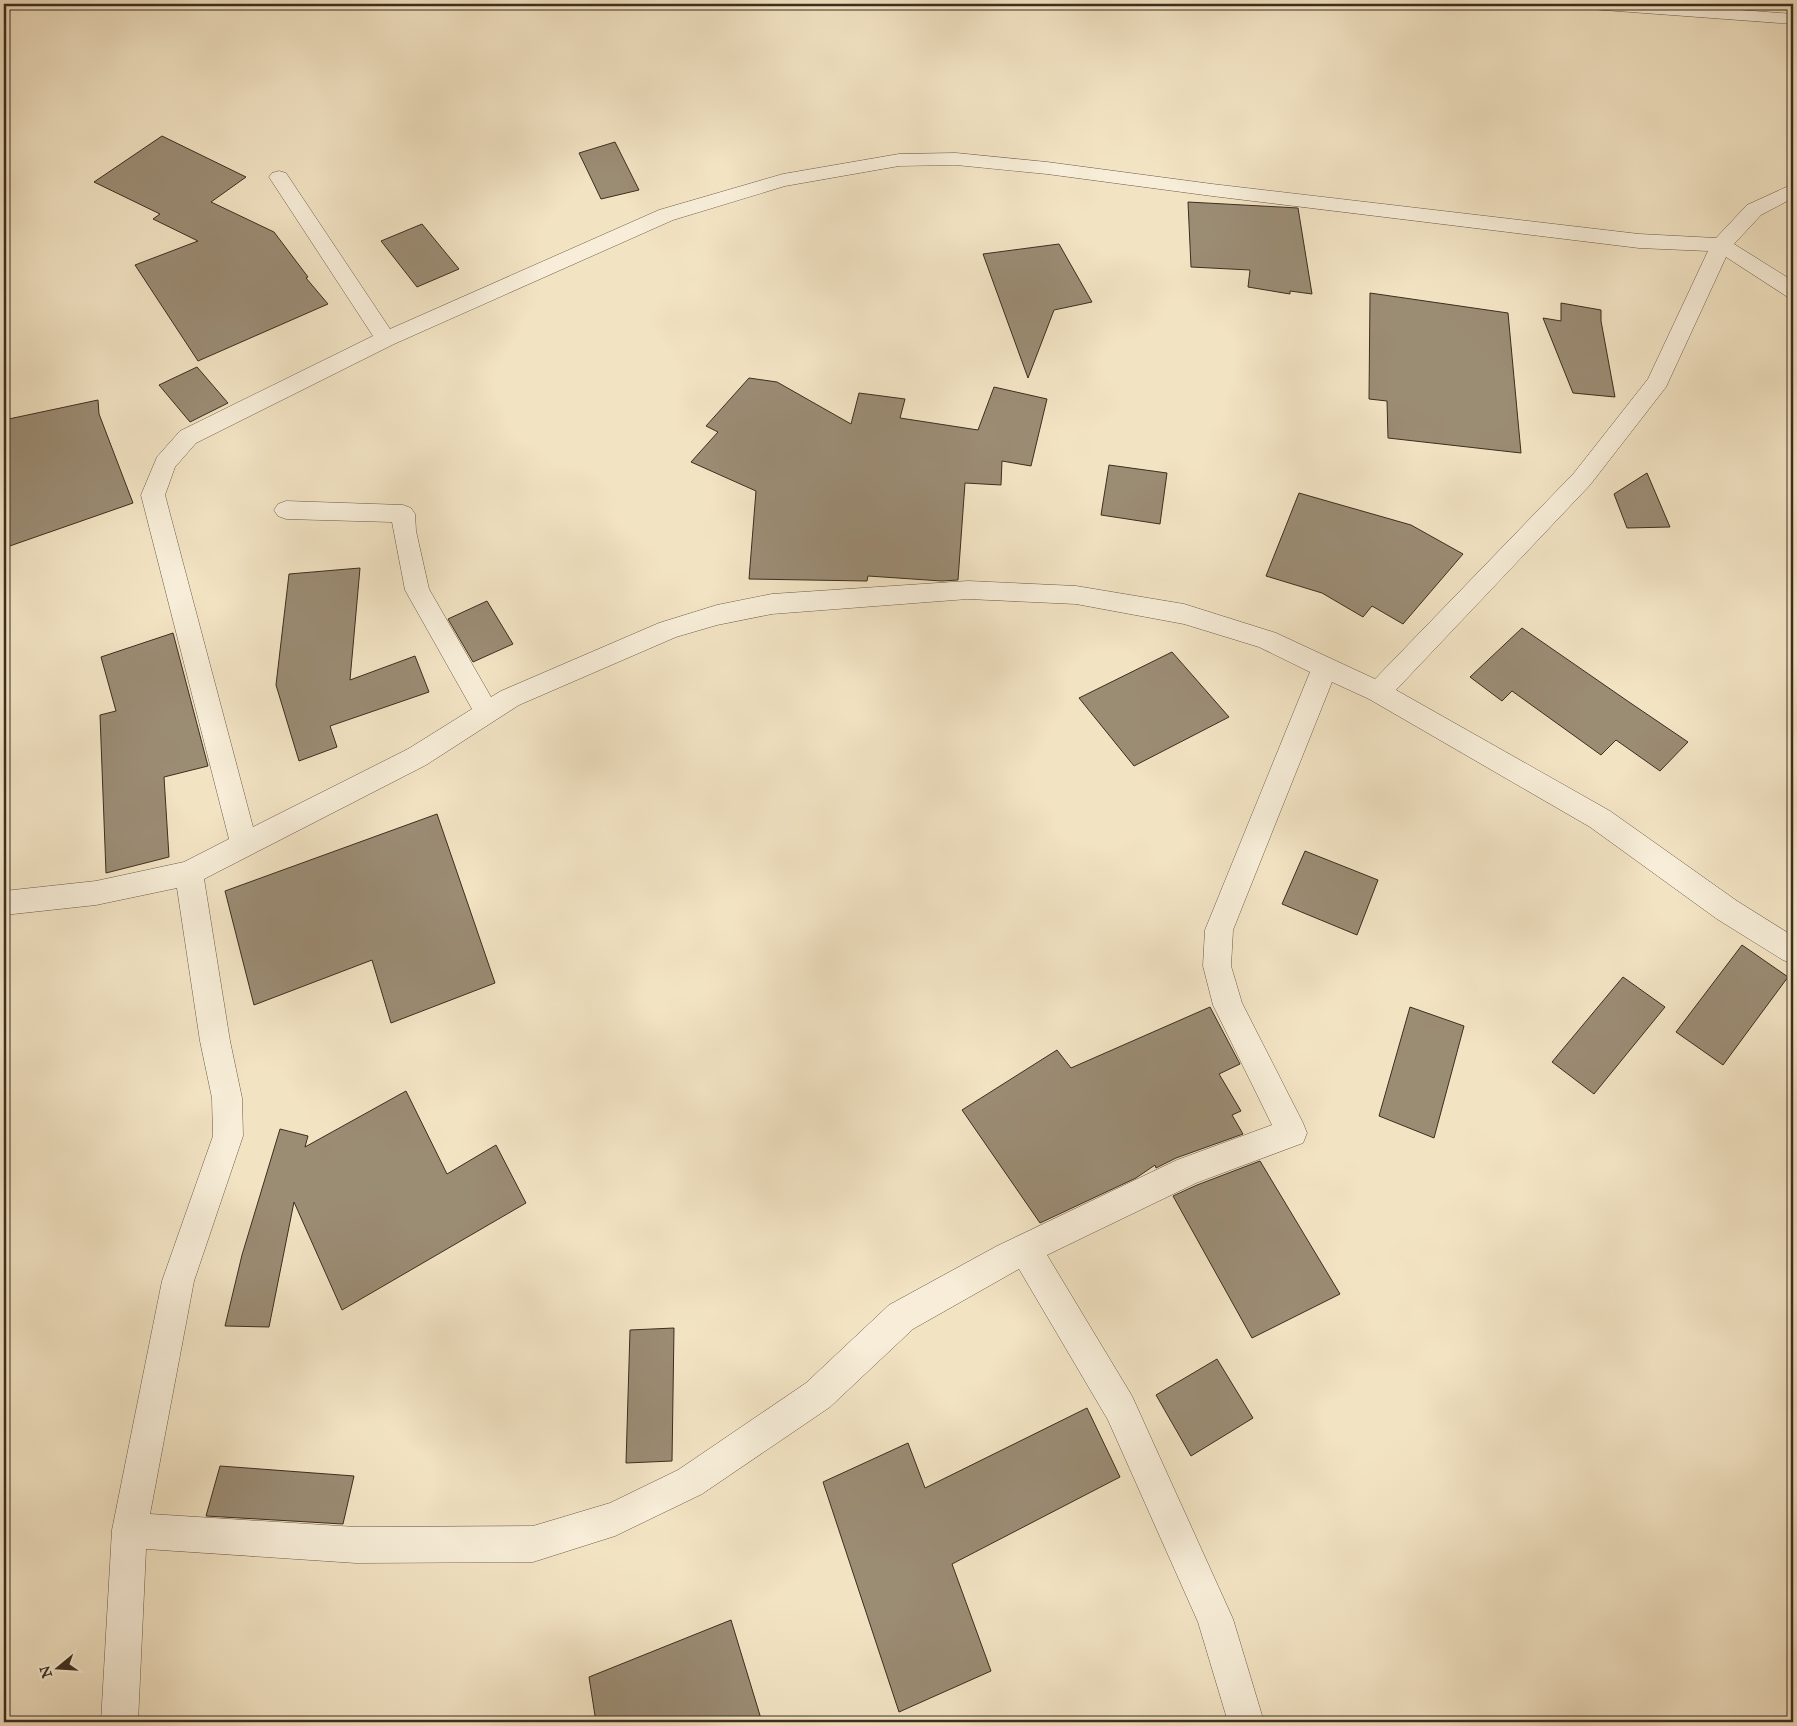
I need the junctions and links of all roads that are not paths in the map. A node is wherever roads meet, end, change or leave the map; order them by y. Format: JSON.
{"nodes":[{"id":1,"x":1590,"y":4,"type":"edge"},
{"id":2,"x":1793,"y":19,"type":"edge"},
{"id":3,"x":279,"y":177,"type":"dead end"},
{"id":4,"x":1793,"y":190,"type":"edge"},
{"id":5,"x":1721,"y":245,"type":"junction"},
{"id":6,"x":1793,"y":290,"type":"edge"},
{"id":7,"x":386,"y":339,"type":"junction"},
{"id":8,"x":286,"y":510,"type":"dead end"},
{"id":9,"x":1324,"y":667,"type":"junction"},
{"id":10,"x":1378,"y":692,"type":"junction"},
{"id":11,"x":487,"y":713,"type":"junction"},
{"id":12,"x":244,"y":844,"type":"junction"},
{"id":13,"x":189,"y":873,"type":"junction"},
{"id":14,"x":4,"y":903,"type":"edge"},
{"id":15,"x":1793,"y":951,"type":"edge"},
{"id":16,"x":1025,"y":1249,"type":"junction"},
{"id":17,"x":129,"y":1530,"type":"junction"},
{"id":18,"x":118,"y":1722,"type":"edge"},
{"id":19,"x":1246,"y":1722,"type":"edge"}],
"edges":[{"from":1,"to":2,"type":"street"},
{"from":3,"to":7,"type":"street"},
{"from":4,"to":5,"type":"street"},
{"from":5,"to":6,"type":"street"},
{"from":5,"to":7,"type":"street"},
{"from":5,"to":10,"type":"street"},
{"from":7,"to":12,"type":"street"},
{"from":8,"to":11,"type":"street"},
{"from":9,"to":10,"type":"street"},
{"from":9,"to":11,"type":"street"},
{"from":9,"to":16,"type":"street"},
{"from":10,"to":15,"type":"street"},
{"from":11,"to":12,"type":"street"},
{"from":12,"to":13,"type":"street"},
{"from":13,"to":14,"type":"street"},
{"from":13,"to":17,"type":"street"},
{"from":16,"to":17,"type":"street"},
{"from":16,"to":19,"type":"street"},
{"from":17,"to":18,"type":"street"}]}
